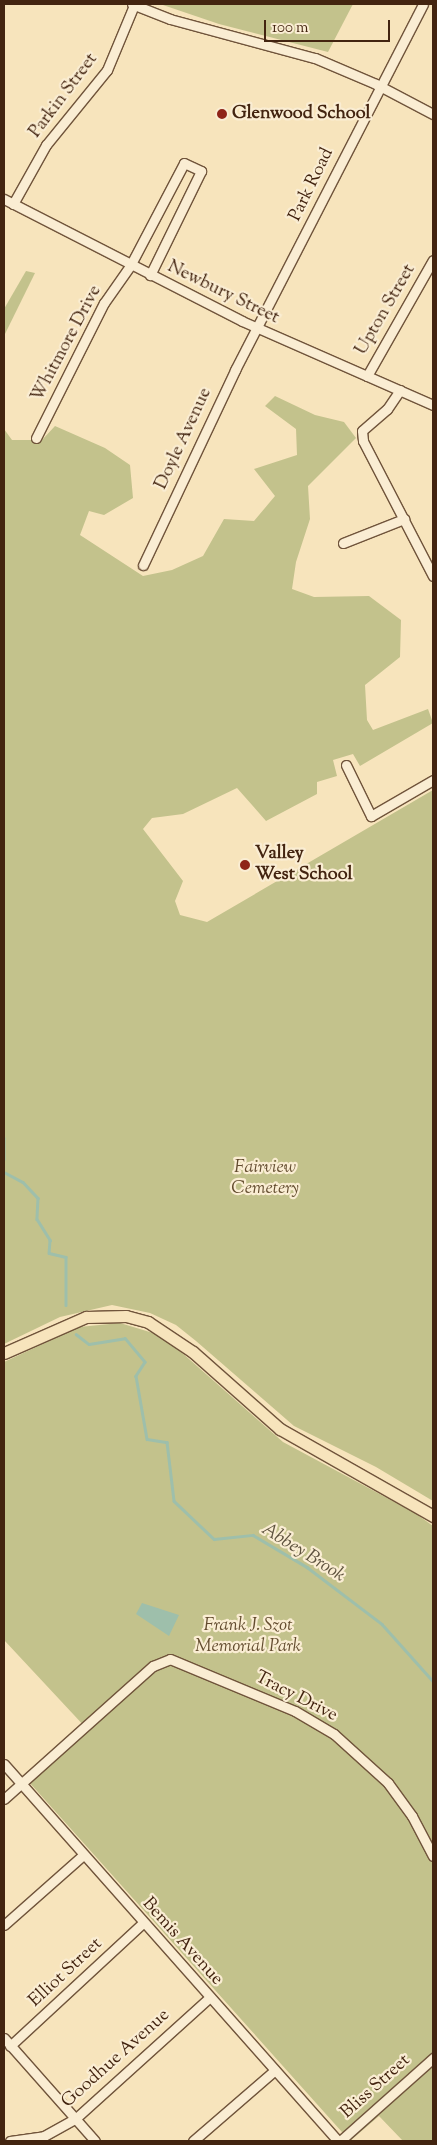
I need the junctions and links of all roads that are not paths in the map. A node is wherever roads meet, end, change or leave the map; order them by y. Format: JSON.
{"nodes":[{"id":1,"x":133,"y":4,"type":"edge"},
{"id":2,"x":423,"y":4,"type":"edge"},
{"id":3,"x":380,"y":86,"type":"junction"},
{"id":4,"x":433,"y":114,"type":"edge"},
{"id":5,"x":4,"y":199,"type":"edge"},
{"id":6,"x":13,"y":204,"type":"junction"},
{"id":7,"x":433,"y":260,"type":"edge"},
{"id":8,"x":130,"y":266,"type":"junction"},
{"id":9,"x":150,"y":275,"type":"junction"},
{"id":10,"x":257,"y":328,"type":"junction"},
{"id":11,"x":367,"y":376,"type":"junction"},
{"id":12,"x":400,"y":390,"type":"junction"},
{"id":13,"x":433,"y":405,"type":"edge"},
{"id":14,"x":36,"y":438,"type":"dead end"},
{"id":15,"x":404,"y":519,"type":"junction"},
{"id":16,"x":342,"y":543,"type":"dead end"},
{"id":17,"x":143,"y":565,"type":"dead end"},
{"id":18,"x":433,"y":576,"type":"edge"},
{"id":19,"x":346,"y":765,"type":"dead end"},
{"id":20,"x":433,"y":780,"type":"edge"},
{"id":21,"x":4,"y":1354,"type":"edge"},
{"id":22,"x":433,"y":1516,"type":"edge"},
{"id":23,"x":4,"y":1764,"type":"edge"},
{"id":24,"x":21,"y":1784,"type":"junction"},
{"id":25,"x":4,"y":1799,"type":"edge"},
{"id":26,"x":82,"y":1856,"type":"junction"},
{"id":27,"x":433,"y":1856,"type":"edge"},
{"id":28,"x":143,"y":1923,"type":"junction"},
{"id":29,"x":4,"y":1925,"type":"edge"},
{"id":30,"x":210,"y":1997,"type":"junction"},
{"id":31,"x":4,"y":2038,"type":"edge"},
{"id":32,"x":10,"y":2046,"type":"junction"},
{"id":33,"x":433,"y":2058,"type":"edge"},
{"id":34,"x":275,"y":2070,"type":"junction"},
{"id":35,"x":75,"y":2119,"type":"junction"},
{"id":36,"x":10,"y":2141,"type":"edge"},
{"id":37,"x":95,"y":2141,"type":"edge"},
{"id":38,"x":193,"y":2141,"type":"edge"},
{"id":39,"x":339,"y":2141,"type":"edge"}],
"edges":[{"from":1,"to":3,"type":"street"},
{"from":1,"to":6,"type":"street","name":"Parkin Street"},
{"from":2,"to":3,"type":"street","name":"Park Road"},
{"from":3,"to":4,"type":"street"},
{"from":3,"to":10,"type":"street","name":"Park Road"},
{"from":5,"to":6,"type":"street","name":"Newbury Street"},
{"from":6,"to":8,"type":"street","name":"Newbury Street"},
{"from":7,"to":11,"type":"street","name":"Upton Street"},
{"from":8,"to":9,"type":"street","name":"Newbury Street"},
{"from":8,"to":9,"type":"street","name":"Whitmore Drive"},
{"from":8,"to":14,"type":"street","name":"Whitmore Drive"},
{"from":9,"to":10,"type":"street","name":"Newbury Street"},
{"from":10,"to":11,"type":"street","name":"Newbury Street"},
{"from":10,"to":17,"type":"street","name":"Doyle Avenue"},
{"from":11,"to":12,"type":"street","name":"Newbury Street"},
{"from":12,"to":13,"type":"street","name":"Newbury Street"},
{"from":12,"to":15,"type":"street"},
{"from":15,"to":16,"type":"street"},
{"from":15,"to":18,"type":"street"},
{"from":19,"to":20,"type":"street"},
{"from":21,"to":22,"type":"main road"},
{"from":23,"to":24,"type":"street","name":"Bemis Avenue"},
{"from":24,"to":25,"type":"street","name":"Tracy Drive"},
{"from":24,"to":26,"type":"street","name":"Bemis Avenue"},
{"from":24,"to":27,"type":"street","name":"Tracy Drive"},
{"from":26,"to":28,"type":"street","name":"Bemis Avenue"},
{"from":26,"to":29,"type":"street"},
{"from":28,"to":30,"type":"street","name":"Bemis Avenue"},
{"from":28,"to":32,"type":"street","name":"Elliot Street"},
{"from":30,"to":34,"type":"street","name":"Bemis Avenue"},
{"from":30,"to":35,"type":"street","name":"Goodhue Avenue"},
{"from":31,"to":32,"type":"street"},
{"from":32,"to":35,"type":"street"},
{"from":33,"to":39,"type":"street","name":"Bliss Street"},
{"from":34,"to":38,"type":"street"},
{"from":34,"to":39,"type":"street","name":"Bemis Avenue"},
{"from":35,"to":36,"type":"street","name":"Goodhue Avenue"},
{"from":35,"to":37,"type":"street"}]}
